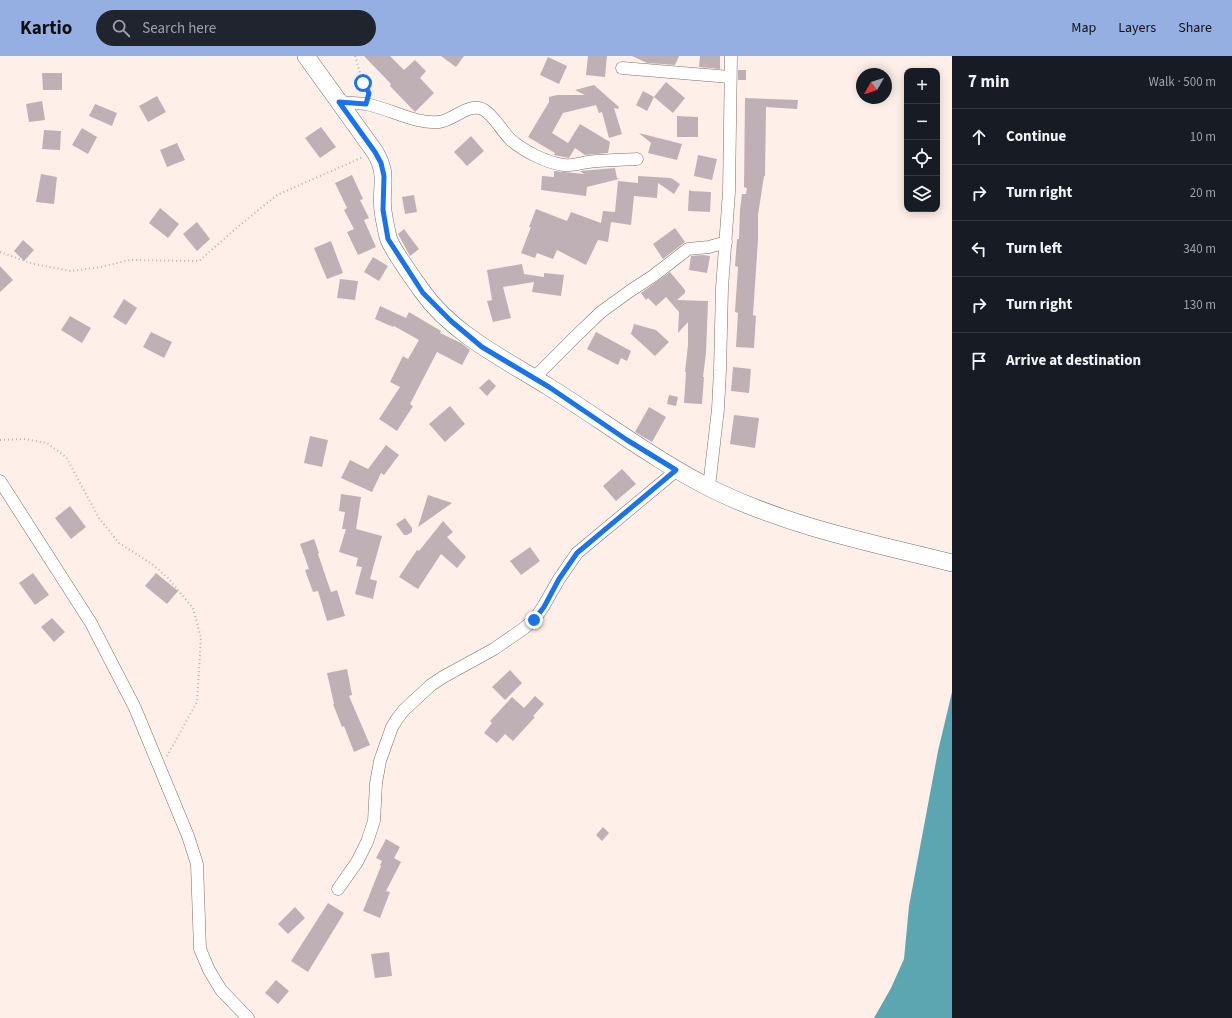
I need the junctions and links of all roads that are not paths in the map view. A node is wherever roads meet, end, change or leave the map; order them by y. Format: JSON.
{"nodes":[{"id":1,"x":306,"y":56,"type":"edge"},
{"id":2,"x":731,"y":56,"type":"edge"},
{"id":3,"x":622,"y":68,"type":"dead end"},
{"id":4,"x":730,"y":78,"type":"junction"},
{"id":5,"x":339,"y":102,"type":"junction"},
{"id":6,"x":637,"y":159,"type":"dead end"},
{"id":7,"x":726,"y":242,"type":"junction"},
{"id":8,"x":534,"y":378,"type":"junction"},
{"id":9,"x":676,"y":470,"type":"junction"},
{"id":10,"x":0,"y":481,"type":"edge"},
{"id":11,"x":709,"y":487,"type":"junction"},
{"id":12,"x":952,"y":563,"type":"edge"},
{"id":13,"x":338,"y":889,"type":"dead end"},
{"id":14,"x":248,"y":1018,"type":"edge"}],
"edges":[{"from":1,"to":5,"type":"street"},
{"from":2,"to":4,"type":"street"},
{"from":3,"to":4,"type":"street"},
{"from":4,"to":7,"type":"street"},
{"from":5,"to":6,"type":"street"},
{"from":5,"to":8,"type":"street"},
{"from":7,"to":8,"type":"street"},
{"from":7,"to":11,"type":"street"},
{"from":8,"to":9,"type":"street"},
{"from":9,"to":11,"type":"street"},
{"from":9,"to":13,"type":"street"},
{"from":10,"to":14,"type":"street"},
{"from":11,"to":12,"type":"street"}]}
